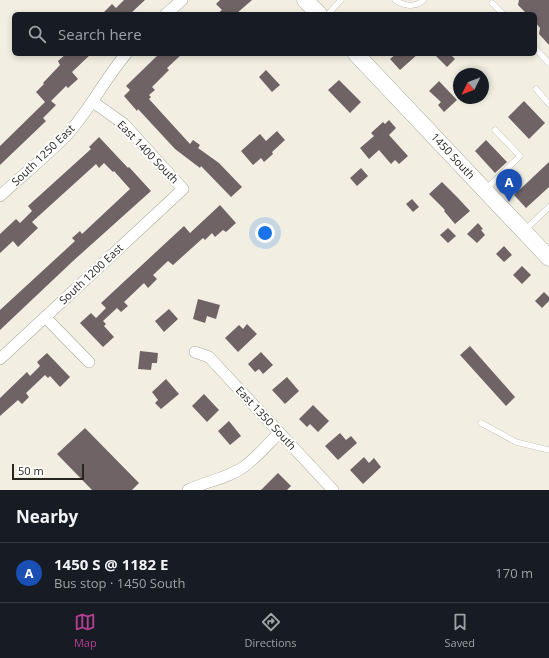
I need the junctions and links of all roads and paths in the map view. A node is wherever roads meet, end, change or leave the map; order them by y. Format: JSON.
{"nodes":[{"id":1,"x":182,"y":0,"type":"edge"},
{"id":2,"x":306,"y":0,"type":"edge"},
{"id":3,"x":341,"y":0,"type":"edge"},
{"id":4,"x":394,"y":0,"type":"edge"},
{"id":5,"x":424,"y":0,"type":"edge"},
{"id":6,"x":492,"y":3,"type":"dead end"},
{"id":7,"x":168,"y":12,"type":"edge"},
{"id":8,"x":317,"y":12,"type":"edge"},
{"id":9,"x":330,"y":12,"type":"edge"},
{"id":10,"x":500,"y":12,"type":"edge"},
{"id":11,"x":537,"y":50,"type":"edge"},
{"id":12,"x":124,"y":56,"type":"edge"},
{"id":13,"x":358,"y":56,"type":"edge"},
{"id":14,"x":549,"y":63,"type":"edge"},
{"id":15,"x":536,"y":89,"type":"dead end"},
{"id":16,"x":93,"y":102,"type":"junction"},
{"id":17,"x":549,"y":104,"type":"edge"},
{"id":18,"x":495,"y":130,"type":"dead end"},
{"id":19,"x":183,"y":189,"type":"joint"},
{"id":20,"x":485,"y":190,"type":"junction"},
{"id":21,"x":0,"y":196,"type":"edge"},
{"id":22,"x":549,"y":207,"type":"edge"},
{"id":23,"x":524,"y":231,"type":"junction"},
{"id":24,"x":545,"y":251,"type":"edge"},
{"id":25,"x":45,"y":317,"type":"junction"},
{"id":26,"x":194,"y":352,"type":"dead end"},
{"id":27,"x":0,"y":359,"type":"edge"},
{"id":28,"x":89,"y":362,"type":"dead end"},
{"id":29,"x":481,"y":423,"type":"dead end"},
{"id":30,"x":279,"y":433,"type":"junction"},
{"id":31,"x":549,"y":450,"type":"edge"},
{"id":32,"x":188,"y":490,"type":"edge"},
{"id":33,"x":333,"y":490,"type":"edge"}],
"edges":[{"from":1,"to":7,"type":"street"},
{"from":2,"to":8,"type":"street"},
{"from":3,"to":9,"type":"lane"},
{"from":4,"to":5,"type":"lane"},
{"from":6,"to":10,"type":"lane"},
{"from":11,"to":14,"type":"lane"},
{"from":12,"to":16,"type":"street","name":"South 1250 East"},
{"from":13,"to":20,"type":"street","name":"1450 South"},
{"from":15,"to":17,"type":"lane"},
{"from":16,"to":19,"type":"street","name":"East 1400 South"},
{"from":16,"to":21,"type":"street","name":"South 1250 East"},
{"from":18,"to":20,"type":"lane"},
{"from":19,"to":25,"type":"street","name":"South 1200 East"},
{"from":20,"to":23,"type":"street","name":"1450 South"},
{"from":22,"to":23,"type":"lane"},
{"from":23,"to":24,"type":"street","name":"1450 South"},
{"from":25,"to":27,"type":"street","name":"South 1200 East"},
{"from":25,"to":28,"type":"street"},
{"from":26,"to":30,"type":"street","name":"East 1350 South"},
{"from":29,"to":31,"type":"lane"},
{"from":30,"to":32,"type":"street"},
{"from":30,"to":33,"type":"street","name":"East 1350 South"}]}
